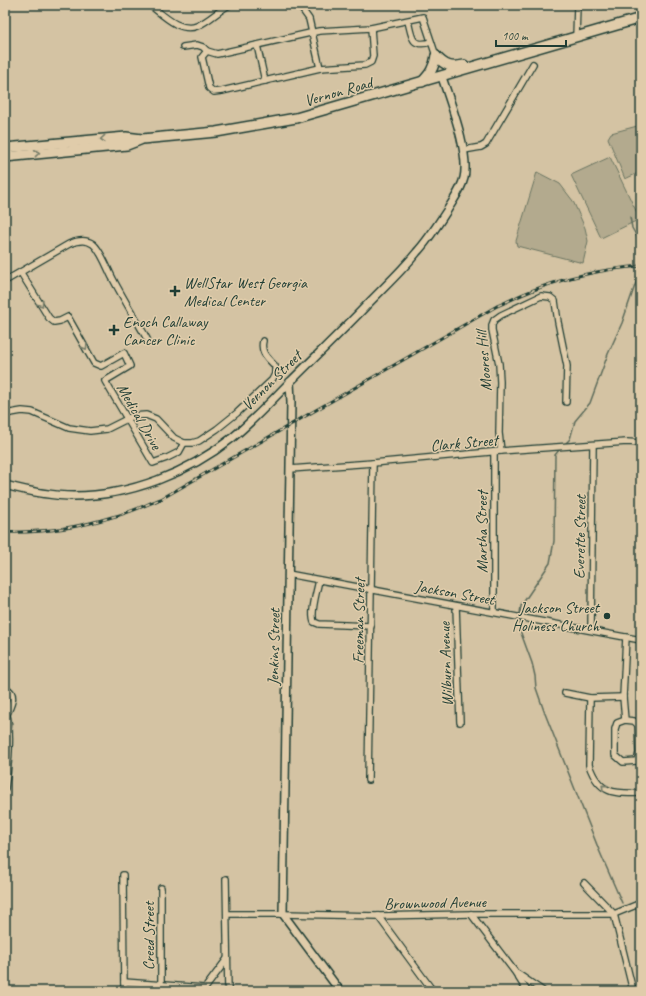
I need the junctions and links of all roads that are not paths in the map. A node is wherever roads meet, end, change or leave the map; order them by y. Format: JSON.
{"nodes":[{"id":1,"x":150,"y":5,"type":"edge"},
{"id":2,"x":229,"y":5,"type":"edge"},
{"id":3,"x":299,"y":5,"type":"edge"},
{"id":4,"x":576,"y":5,"type":"edge"},
{"id":5,"x":641,"y":18,"type":"edge"},
{"id":6,"x":408,"y":21,"type":"junction"},
{"id":7,"x":371,"y":28,"type":"junction"},
{"id":8,"x":312,"y":32,"type":"junction"},
{"id":9,"x":576,"y":38,"type":"junction"},
{"id":10,"x":431,"y":42,"type":"junction"},
{"id":11,"x":257,"y":45,"type":"junction"},
{"id":12,"x":184,"y":47,"type":"dead end"},
{"id":13,"x":206,"y":51,"type":"junction"},
{"id":14,"x":436,"y":56,"type":"junction"},
{"id":15,"x":489,"y":62,"type":"junction"},
{"id":16,"x":533,"y":64,"type":"dead end"},
{"id":17,"x":320,"y":68,"type":"junction"},
{"id":18,"x":442,"y":77,"type":"junction"},
{"id":19,"x":265,"y":81,"type":"junction"},
{"id":20,"x":422,"y":82,"type":"junction"},
{"id":21,"x":142,"y":139,"type":"junction"},
{"id":22,"x":5,"y":148,"type":"edge"},
{"id":23,"x":464,"y":150,"type":"junction"},
{"id":24,"x":5,"y":157,"type":"edge"},
{"id":25,"x":21,"y":273,"type":"junction"},
{"id":26,"x":5,"y":281,"type":"edge"},
{"id":27,"x":147,"y":339,"type":"dead end"},
{"id":28,"x":263,"y":341,"type":"dead end"},
{"id":29,"x":290,"y":382,"type":"junction"},
{"id":30,"x":566,"y":402,"type":"dead end"},
{"id":31,"x":5,"y":414,"type":"edge"},
{"id":32,"x":126,"y":418,"type":"junction"},
{"id":33,"x":184,"y":443,"type":"junction"},
{"id":34,"x":641,"y":443,"type":"edge"},
{"id":35,"x":593,"y":445,"type":"junction"},
{"id":36,"x":501,"y":451,"type":"junction"},
{"id":37,"x":494,"y":452,"type":"junction"},
{"id":38,"x":372,"y":463,"type":"junction"},
{"id":39,"x":290,"y":469,"type":"junction"},
{"id":40,"x":5,"y":485,"type":"edge"},
{"id":41,"x":288,"y":574,"type":"junction"},
{"id":42,"x":320,"y":580,"type":"junction"},
{"id":43,"x":372,"y":590,"type":"junction"},
{"id":44,"x":456,"y":606,"type":"junction"},
{"id":45,"x":494,"y":611,"type":"junction"},
{"id":46,"x":371,"y":626,"type":"junction"},
{"id":47,"x":591,"y":630,"type":"junction"},
{"id":48,"x":626,"y":637,"type":"junction"},
{"id":49,"x":641,"y":640,"type":"edge"},
{"id":50,"x":5,"y":688,"type":"edge"},
{"id":51,"x":566,"y":693,"type":"dead end"},
{"id":52,"x":623,"y":697,"type":"junction"},
{"id":53,"x":590,"y":698,"type":"junction"},
{"id":54,"x":6,"y":712,"type":"edge"},
{"id":55,"x":625,"y":720,"type":"junction"},
{"id":56,"x":460,"y":722,"type":"dead end"},
{"id":57,"x":639,"y":761,"type":"edge"},
{"id":58,"x":368,"y":780,"type":"dead end"},
{"id":59,"x":5,"y":788,"type":"edge"},
{"id":60,"x":641,"y":793,"type":"edge"},
{"id":61,"x":124,"y":875,"type":"dead end"},
{"id":62,"x":226,"y":879,"type":"dead end"},
{"id":63,"x":584,"y":883,"type":"dead end"},
{"id":64,"x":161,"y":888,"type":"dead end"},
{"id":65,"x":641,"y":903,"type":"edge"},
{"id":66,"x":227,"y":914,"type":"junction"},
{"id":67,"x":283,"y":914,"type":"junction"},
{"id":68,"x":471,"y":914,"type":"junction"},
{"id":69,"x":614,"y":914,"type":"junction"},
{"id":70,"x":378,"y":916,"type":"junction"},
{"id":71,"x":227,"y":959,"type":"junction"},
{"id":72,"x":515,"y":972,"type":"junction"},
{"id":73,"x":124,"y":982,"type":"junction"},
{"id":74,"x":161,"y":985,"type":"junction"},
{"id":75,"x":203,"y":989,"type":"edge"},
{"id":76,"x":124,"y":991,"type":"edge"},
{"id":77,"x":228,"y":991,"type":"edge"},
{"id":78,"x":340,"y":991,"type":"edge"},
{"id":79,"x":433,"y":991,"type":"edge"},
{"id":80,"x":527,"y":991,"type":"edge"},
{"id":81,"x":543,"y":991,"type":"edge"},
{"id":82,"x":633,"y":991,"type":"edge"}],
"edges":[{"from":1,"to":2,"type":"street"},
{"from":3,"to":8,"type":"street"},
{"from":4,"to":9,"type":"street"},
{"from":5,"to":9,"type":"main road"},
{"from":6,"to":7,"type":"street"},
{"from":6,"to":10,"type":"street"},
{"from":6,"to":10,"type":"street"},
{"from":7,"to":8,"type":"street"},
{"from":7,"to":17,"type":"street"},
{"from":8,"to":11,"type":"street"},
{"from":8,"to":17,"type":"street"},
{"from":9,"to":15,"type":"main road","name":"Vernon Road"},
{"from":10,"to":14,"type":"street"},
{"from":11,"to":13,"type":"street"},
{"from":11,"to":19,"type":"street"},
{"from":12,"to":13,"type":"street"},
{"from":13,"to":19,"type":"street"},
{"from":14,"to":15,"type":"main road"},
{"from":14,"to":20,"type":"main road"},
{"from":15,"to":18,"type":"main road","name":"Vernon Road"},
{"from":16,"to":23,"type":"street"},
{"from":17,"to":19,"type":"street"},
{"from":18,"to":20,"type":"main road","name":"Vernon Road"},
{"from":18,"to":23,"type":"street","name":"Vernon Street"},
{"from":20,"to":21,"type":"main road","name":"Vernon Road"},
{"from":21,"to":22,"type":"main road","name":"Vernon Road","one_way":true},
{"from":24,"to":21,"type":"main road","name":"Vernon Road","one_way":true},
{"from":23,"to":29,"type":"street","name":"Vernon Street"},
{"from":25,"to":26,"type":"street"},
{"from":25,"to":27,"type":"street"},
{"from":25,"to":32,"type":"street","name":"Medical Drive","one_way":true},
{"from":28,"to":33,"type":"street"},
{"from":29,"to":39,"type":"street","name":"Jenkins Street"},
{"from":29,"to":40,"type":"street","name":"Vernon Street"},
{"from":30,"to":36,"type":"street","name":"Moores Hill"},
{"from":31,"to":32,"type":"street"},
{"from":32,"to":33,"type":"street"},
{"from":32,"to":33,"type":"street","name":"Medical Drive"},
{"from":34,"to":35,"type":"street","name":"Clark Street"},
{"from":35,"to":36,"type":"street","name":"Clark Street"},
{"from":35,"to":47,"type":"street","name":"Everette Street"},
{"from":36,"to":37,"type":"street","name":"Clark Street"},
{"from":37,"to":38,"type":"street","name":"Clark Street"},
{"from":37,"to":45,"type":"street","name":"Martha Street"},
{"from":38,"to":39,"type":"street","name":"Clark Street"},
{"from":38,"to":43,"type":"street","name":"Freeman Street"},
{"from":39,"to":41,"type":"street","name":"Jenkins Street"},
{"from":41,"to":42,"type":"street","name":"Jackson Street"},
{"from":41,"to":67,"type":"street","name":"Jenkins Street"},
{"from":42,"to":43,"type":"street","name":"Jackson Street"},
{"from":42,"to":46,"type":"street"},
{"from":43,"to":44,"type":"street","name":"Jackson Street"},
{"from":43,"to":46,"type":"street","name":"Freeman Street"},
{"from":44,"to":45,"type":"street","name":"Jackson Street"},
{"from":44,"to":56,"type":"street","name":"Wilburn Avenue"},
{"from":45,"to":47,"type":"street","name":"Jackson Street"},
{"from":46,"to":58,"type":"street","name":"Freeman Street"},
{"from":47,"to":48,"type":"street","name":"Jackson Street"},
{"from":48,"to":49,"type":"street","name":"Jackson Street"},
{"from":48,"to":52,"type":"street"},
{"from":50,"to":54,"type":"street"},
{"from":51,"to":53,"type":"street"},
{"from":52,"to":53,"type":"street"},
{"from":52,"to":55,"type":"street"},
{"from":60,"to":53,"type":"street","one_way":true},
{"from":54,"to":59,"type":"street"},
{"from":55,"to":57,"type":"street"},
{"from":55,"to":57,"type":"street"},
{"from":61,"to":73,"type":"street"},
{"from":62,"to":66,"type":"street"},
{"from":63,"to":69,"type":"street"},
{"from":64,"to":74,"type":"street","name":"Creed Street"},
{"from":65,"to":69,"type":"street","name":"Brownwood Avenue"},
{"from":66,"to":67,"type":"street","name":"Brownwood Avenue"},
{"from":66,"to":71,"type":"street"},
{"from":67,"to":70,"type":"street","name":"Brownwood Avenue"},
{"from":67,"to":78,"type":"street"},
{"from":68,"to":69,"type":"street","name":"Brownwood Avenue"},
{"from":68,"to":70,"type":"street","name":"Brownwood Avenue"},
{"from":68,"to":72,"type":"street"},
{"from":69,"to":82,"type":"street"},
{"from":70,"to":79,"type":"street"},
{"from":71,"to":75,"type":"street"},
{"from":71,"to":77,"type":"street"},
{"from":72,"to":80,"type":"street"},
{"from":72,"to":81,"type":"street"},
{"from":73,"to":74,"type":"street"},
{"from":73,"to":76,"type":"street"},
{"from":74,"to":75,"type":"street"}]}
